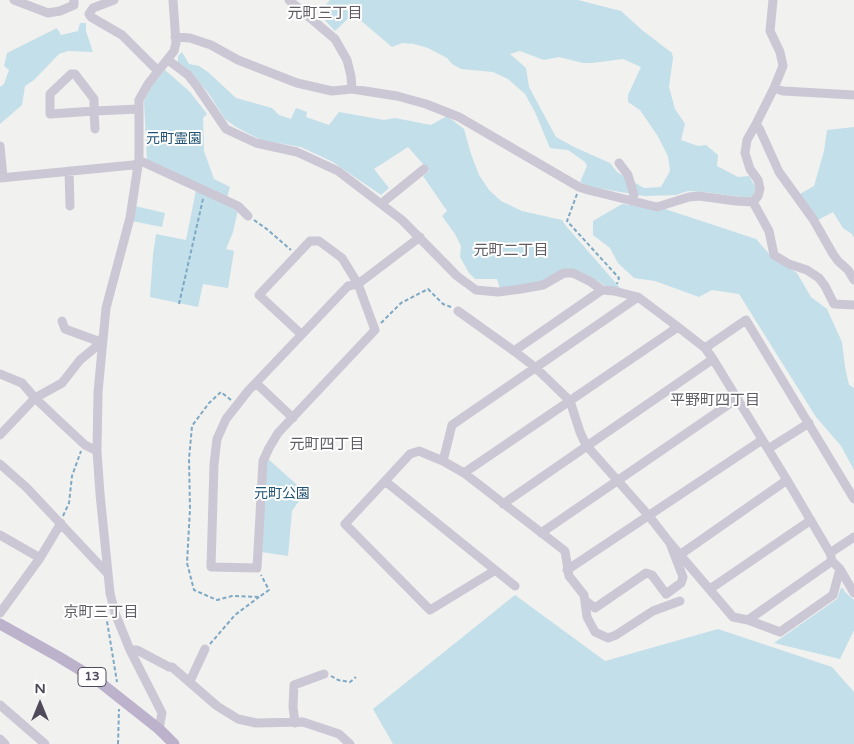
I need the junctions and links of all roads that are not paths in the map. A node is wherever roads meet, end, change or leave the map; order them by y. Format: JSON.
{"nodes":[{"id":1,"x":14,"y":0,"type":"edge"},
{"id":2,"x":74,"y":0,"type":"edge"},
{"id":3,"x":114,"y":0,"type":"edge"},
{"id":4,"x":172,"y":0,"type":"edge"},
{"id":5,"x":289,"y":0,"type":"edge"},
{"id":6,"x":772,"y":0,"type":"edge"},
{"id":7,"x":175,"y":37,"type":"junction"},
{"id":8,"x":168,"y":60,"type":"junction"},
{"id":9,"x":158,"y":71,"type":"junction"},
{"id":10,"x":774,"y":88,"type":"junction"},
{"id":11,"x":352,"y":89,"type":"junction"},
{"id":12,"x":854,"y":95,"type":"edge"},
{"id":13,"x":139,"y":110,"type":"junction"},
{"id":14,"x":94,"y":111,"type":"junction"},
{"id":15,"x":756,"y":124,"type":"junction"},
{"id":16,"x":94,"y":129,"type":"dead end"},
{"id":17,"x":0,"y":146,"type":"edge"},
{"id":18,"x":138,"y":163,"type":"junction"},
{"id":19,"x":619,"y":163,"type":"dead end"},
{"id":20,"x":424,"y":169,"type":"dead end"},
{"id":21,"x":69,"y":171,"type":"junction"},
{"id":22,"x":2,"y":178,"type":"edge"},
{"id":23,"x":632,"y":201,"type":"junction"},
{"id":24,"x":753,"y":202,"type":"junction"},
{"id":25,"x":382,"y":203,"type":"junction"},
{"id":26,"x":70,"y":206,"type":"dead end"},
{"id":27,"x":248,"y":216,"type":"road end"},
{"id":28,"x":420,"y":237,"type":"junction"},
{"id":29,"x":854,"y":280,"type":"edge"},
{"id":30,"x":358,"y":284,"type":"junction"},
{"id":31,"x":602,"y":290,"type":"junction"},
{"id":32,"x":638,"y":297,"type":"junction"},
{"id":33,"x":854,"y":305,"type":"edge"},
{"id":34,"x":458,"y":311,"type":"road end"},
{"id":35,"x":62,"y":321,"type":"dead end"},
{"id":36,"x":678,"y":327,"type":"junction"},
{"id":37,"x":301,"y":334,"type":"junction"},
{"id":38,"x":103,"y":341,"type":"junction"},
{"id":39,"x":705,"y":348,"type":"junction"},
{"id":40,"x":514,"y":352,"type":"junction"},
{"id":41,"x":713,"y":359,"type":"junction"},
{"id":42,"x":536,"y":368,"type":"junction"},
{"id":43,"x":0,"y":374,"type":"edge"},
{"id":44,"x":256,"y":384,"type":"junction"},
{"id":45,"x":35,"y":398,"type":"junction"},
{"id":46,"x":738,"y":398,"type":"junction"},
{"id":47,"x":570,"y":401,"type":"junction"},
{"id":48,"x":294,"y":418,"type":"junction"},
{"id":49,"x":809,"y":423,"type":"junction"},
{"id":50,"x":0,"y":435,"type":"edge"},
{"id":51,"x":762,"y":440,"type":"junction"},
{"id":52,"x":586,"y":445,"type":"junction"},
{"id":53,"x":768,"y":449,"type":"junction"},
{"id":54,"x":97,"y":451,"type":"junction"},
{"id":55,"x":443,"y":461,"type":"junction"},
{"id":56,"x":0,"y":464,"type":"edge"},
{"id":57,"x":464,"y":473,"type":"junction"},
{"id":58,"x":617,"y":480,"type":"junction"},
{"id":59,"x":787,"y":480,"type":"junction"},
{"id":60,"x":385,"y":481,"type":"junction"},
{"id":61,"x":854,"y":499,"type":"edge"},
{"id":62,"x":503,"y":504,"type":"junction"},
{"id":63,"x":649,"y":516,"type":"junction"},
{"id":64,"x":811,"y":520,"type":"junction"},
{"id":65,"x":61,"y":523,"type":"junction"},
{"id":66,"x":541,"y":533,"type":"junction"},
{"id":67,"x":0,"y":535,"type":"edge"},
{"id":68,"x":854,"y":537,"type":"edge"},
{"id":69,"x":670,"y":543,"type":"junction"},
{"id":70,"x":681,"y":554,"type":"junction"},
{"id":71,"x":831,"y":557,"type":"junction"},
{"id":72,"x":40,"y":558,"type":"junction"},
{"id":73,"x":840,"y":569,"type":"junction"},
{"id":74,"x":494,"y":570,"type":"junction"},
{"id":75,"x":567,"y":570,"type":"junction"},
{"id":76,"x":108,"y":573,"type":"junction"},
{"id":77,"x":515,"y":586,"type":"dead end"},
{"id":78,"x":710,"y":589,"type":"junction"},
{"id":79,"x":854,"y":593,"type":"edge"},
{"id":80,"x":586,"y":601,"type":"junction"},
{"id":81,"x":680,"y":601,"type":"dead end"},
{"id":82,"x":0,"y":613,"type":"edge"},
{"id":83,"x":748,"y":620,"type":"junction"},
{"id":84,"x":0,"y":624,"type":"edge"},
{"id":85,"x":206,"y":649,"type":"road end"},
{"id":86,"x":130,"y":650,"type":"junction"},
{"id":87,"x":324,"y":674,"type":"road end"},
{"id":88,"x":190,"y":681,"type":"junction"},
{"id":89,"x":0,"y":705,"type":"edge"},
{"id":90,"x":295,"y":723,"type":"junction"},
{"id":91,"x":159,"y":728,"type":"junction"},
{"id":92,"x":0,"y":739,"type":"edge"},
{"id":93,"x":5,"y":744,"type":"edge"},
{"id":94,"x":46,"y":744,"type":"edge"},
{"id":95,"x":174,"y":744,"type":"edge"},
{"id":96,"x":350,"y":744,"type":"edge"}],
"edges":[{"from":1,"to":2,"type":"street"},
{"from":3,"to":9,"type":"street"},
{"from":4,"to":7,"type":"street"},
{"from":5,"to":11,"type":"street"},
{"from":6,"to":10,"type":"street"},
{"from":7,"to":8,"type":"street"},
{"from":7,"to":11,"type":"street"},
{"from":8,"to":9,"type":"street"},
{"from":8,"to":25,"type":"street"},
{"from":9,"to":13,"type":"street"},
{"from":10,"to":12,"type":"street"},
{"from":10,"to":15,"type":"street"},
{"from":11,"to":23,"type":"street"},
{"from":13,"to":14,"type":"street"},
{"from":13,"to":18,"type":"street"},
{"from":14,"to":14,"type":"street"},
{"from":14,"to":16,"type":"street"},
{"from":15,"to":24,"type":"street"},
{"from":15,"to":29,"type":"street"},
{"from":17,"to":22,"type":"street"},
{"from":18,"to":21,"type":"street"},
{"from":18,"to":27,"type":"street"},
{"from":18,"to":38,"type":"street"},
{"from":19,"to":23,"type":"street"},
{"from":20,"to":25,"type":"street"},
{"from":21,"to":22,"type":"street"},
{"from":21,"to":26,"type":"street"},
{"from":23,"to":24,"type":"street"},
{"from":24,"to":33,"type":"street"},
{"from":25,"to":28,"type":"street"},
{"from":28,"to":30,"type":"street"},
{"from":28,"to":31,"type":"street"},
{"from":30,"to":37,"type":"street"},
{"from":30,"to":37,"type":"street"},
{"from":30,"to":48,"type":"street"},
{"from":31,"to":32,"type":"street"},
{"from":31,"to":40,"type":"street"},
{"from":32,"to":36,"type":"street"},
{"from":32,"to":42,"type":"street"},
{"from":34,"to":40,"type":"street"},
{"from":35,"to":38,"type":"street"},
{"from":36,"to":39,"type":"street"},
{"from":36,"to":47,"type":"street"},
{"from":37,"to":44,"type":"street"},
{"from":38,"to":45,"type":"street"},
{"from":38,"to":54,"type":"street"},
{"from":39,"to":41,"type":"street"},
{"from":39,"to":49,"type":"street"},
{"from":40,"to":42,"type":"street"},
{"from":41,"to":46,"type":"street"},
{"from":41,"to":52,"type":"street"},
{"from":42,"to":47,"type":"street"},
{"from":42,"to":55,"type":"street"},
{"from":43,"to":45,"type":"street"},
{"from":44,"to":48,"type":"street"},
{"from":44,"to":48,"type":"street"},
{"from":45,"to":50,"type":"street"},
{"from":45,"to":54,"type":"street"},
{"from":46,"to":51,"type":"street"},
{"from":46,"to":58,"type":"street"},
{"from":47,"to":52,"type":"street"},
{"from":47,"to":57,"type":"street"},
{"from":49,"to":53,"type":"street"},
{"from":49,"to":61,"type":"street"},
{"from":51,"to":53,"type":"street"},
{"from":51,"to":63,"type":"street"},
{"from":52,"to":58,"type":"street"},
{"from":52,"to":62,"type":"street"},
{"from":53,"to":59,"type":"street"},
{"from":54,"to":76,"type":"street"},
{"from":55,"to":57,"type":"street"},
{"from":55,"to":60,"type":"street"},
{"from":56,"to":65,"type":"street"},
{"from":57,"to":62,"type":"street"},
{"from":58,"to":63,"type":"street"},
{"from":58,"to":66,"type":"street"},
{"from":59,"to":64,"type":"street"},
{"from":59,"to":70,"type":"street"},
{"from":60,"to":74,"type":"street"},
{"from":60,"to":74,"type":"street"},
{"from":62,"to":66,"type":"street"},
{"from":63,"to":69,"type":"street"},
{"from":63,"to":75,"type":"street"},
{"from":64,"to":71,"type":"street"},
{"from":64,"to":78,"type":"street"},
{"from":65,"to":72,"type":"street"},
{"from":65,"to":76,"type":"street"},
{"from":66,"to":75,"type":"street"},
{"from":67,"to":72,"type":"street"},
{"from":68,"to":71,"type":"street"},
{"from":69,"to":70,"type":"street"},
{"from":69,"to":80,"type":"street"},
{"from":70,"to":78,"type":"street"},
{"from":71,"to":73,"type":"street"},
{"from":71,"to":83,"type":"street"},
{"from":72,"to":82,"type":"street"},
{"from":73,"to":79,"type":"street"},
{"from":73,"to":83,"type":"street"},
{"from":74,"to":77,"type":"street"},
{"from":75,"to":80,"type":"street"},
{"from":76,"to":86,"type":"street"},
{"from":78,"to":83,"type":"street"},
{"from":80,"to":81,"type":"street"},
{"from":84,"to":91,"type":"main road","number":"13"},
{"from":85,"to":88,"type":"street"},
{"from":86,"to":88,"type":"street"},
{"from":86,"to":91,"type":"street"},
{"from":87,"to":90,"type":"street"},
{"from":88,"to":90,"type":"street"},
{"from":89,"to":94,"type":"street"},
{"from":90,"to":96,"type":"street"},
{"from":91,"to":95,"type":"main road","number":"13"},
{"from":92,"to":93,"type":"street"}]}
